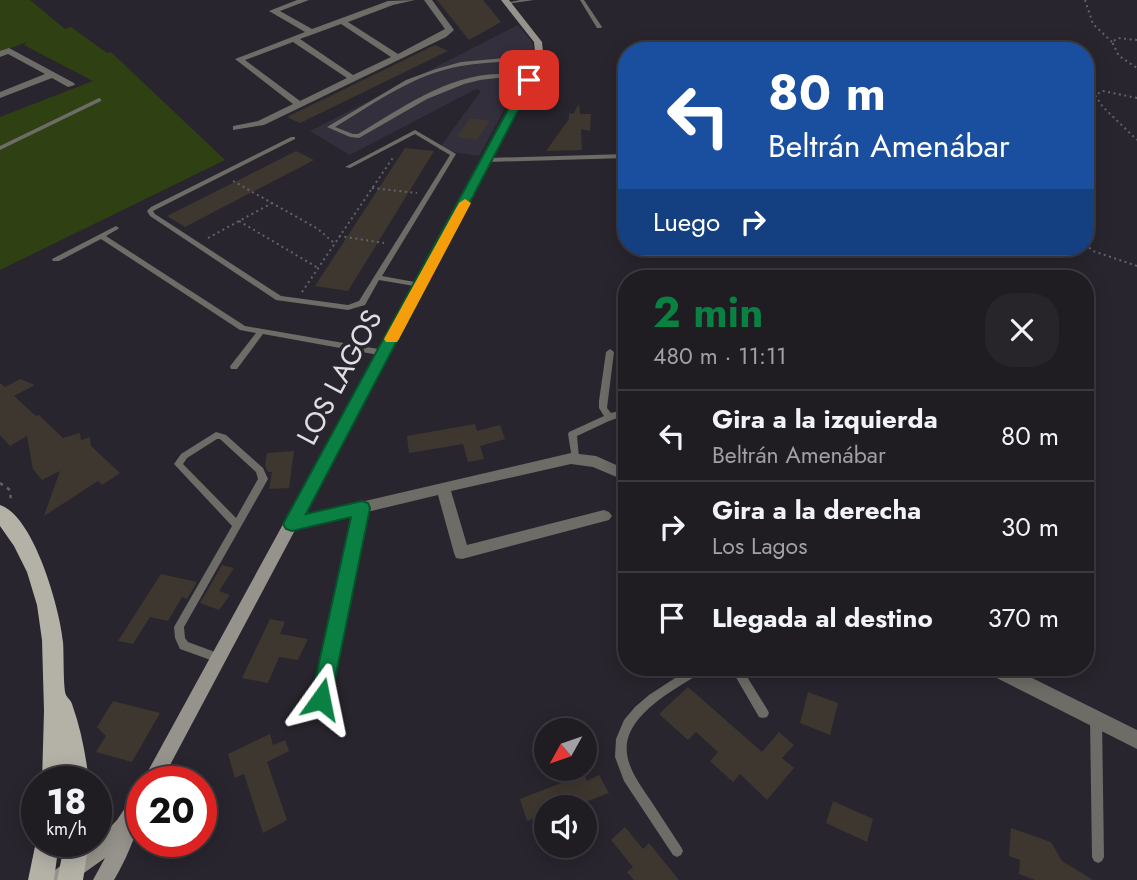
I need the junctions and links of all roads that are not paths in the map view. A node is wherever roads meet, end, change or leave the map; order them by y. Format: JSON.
{"nodes":[{"id":1,"x":306,"y":0,"type":"edge"},
{"id":2,"x":411,"y":0,"type":"edge"},
{"id":3,"x":428,"y":0,"type":"edge"},
{"id":4,"x":532,"y":0,"type":"edge"},
{"id":5,"x":582,"y":0,"type":"edge"},
{"id":6,"x":506,"y":1,"type":"edge"},
{"id":7,"x":341,"y":21,"type":"junction"},
{"id":8,"x":600,"y":27,"type":"dead end"},
{"id":9,"x":311,"y":32,"type":"junction"},
{"id":10,"x":293,"y":38,"type":"junction"},
{"id":11,"x":4,"y":52,"type":"edge"},
{"id":12,"x":397,"y":57,"type":"junction"},
{"id":13,"x":49,"y":73,"type":"junction"},
{"id":14,"x":352,"y":78,"type":"junction"},
{"id":15,"x":530,"y":78,"type":"junction"},
{"id":16,"x":71,"y":85,"type":"dead end"},
{"id":17,"x":0,"y":89,"type":"edge"},
{"id":18,"x":0,"y":95,"type":"edge"},
{"id":19,"x":99,"y":100,"type":"dead end"},
{"id":20,"x":299,"y":104,"type":"junction"},
{"id":21,"x":236,"y":128,"type":"dead end"},
{"id":22,"x":293,"y":138,"type":"dead end"},
{"id":23,"x":0,"y":148,"type":"edge"},
{"id":24,"x":618,"y":156,"type":"edge"},
{"id":25,"x":488,"y":160,"type":"junction"},
{"id":26,"x":348,"y":166,"type":"dead end"},
{"id":27,"x":116,"y":228,"type":"dead end"},
{"id":28,"x":101,"y":236,"type":"junction"},
{"id":29,"x":56,"y":259,"type":"dead end"},
{"id":30,"x":378,"y":278,"type":"junction"},
{"id":31,"x":420,"y":285,"type":"junction"},
{"id":32,"x":260,"y":333,"type":"junction"},
{"id":33,"x":610,"y":352,"type":"dead end"},
{"id":34,"x":384,"y":353,"type":"junction"},
{"id":35,"x":234,"y":367,"type":"dead end"},
{"id":36,"x":618,"y":414,"type":"edge"},
{"id":37,"x":609,"y":417,"type":"junction"},
{"id":38,"x":575,"y":457,"type":"junction"},
{"id":39,"x":618,"y":472,"type":"edge"},
{"id":40,"x":443,"y":488,"type":"junction"},
{"id":41,"x":362,"y":508,"type":"junction"},
{"id":42,"x":0,"y":512,"type":"edge"},
{"id":43,"x":604,"y":516,"type":"dead end"},
{"id":44,"x":236,"y":524,"type":"junction"},
{"id":45,"x":292,"y":524,"type":"junction"},
{"id":46,"x":219,"y":658,"type":"junction"},
{"id":47,"x":688,"y":676,"type":"edge"},
{"id":48,"x":740,"y":676,"type":"edge"},
{"id":49,"x":1011,"y":676,"type":"edge"},
{"id":50,"x":55,"y":687,"type":"junction"},
{"id":51,"x":321,"y":699,"type":"dead end"},
{"id":52,"x":763,"y":713,"type":"dead end"},
{"id":53,"x":1096,"y":719,"type":"junction"},
{"id":54,"x":1137,"y":740,"type":"edge"},
{"id":55,"x":54,"y":766,"type":"edge"},
{"id":56,"x":75,"y":766,"type":"edge"},
{"id":57,"x":160,"y":766,"type":"edge"},
{"id":58,"x":126,"y":826,"type":"edge"},
{"id":59,"x":126,"y":835,"type":"edge"},
{"id":60,"x":677,"y":851,"type":"dead end"},
{"id":61,"x":45,"y":857,"type":"edge"},
{"id":62,"x":72,"y":857,"type":"edge"},
{"id":63,"x":1098,"y":857,"type":"dead end"},
{"id":64,"x":66,"y":876,"type":"edge"},
{"id":65,"x":41,"y":880,"type":"edge"},
{"id":66,"x":103,"y":880,"type":"edge"}],
"edges":[{"from":1,"to":9,"type":"street"},
{"from":2,"to":7,"type":"street"},
{"from":3,"to":12,"type":"street"},
{"from":4,"to":6,"type":"lane"},
{"from":5,"to":8,"type":"lane"},
{"from":6,"to":15,"type":"main road","name":"LOS LAGOS"},
{"from":7,"to":9,"type":"street"},
{"from":7,"to":12,"type":"street"},
{"from":9,"to":10,"type":"street"},
{"from":10,"to":14,"type":"street"},
{"from":10,"to":20,"type":"street"},
{"from":11,"to":13,"type":"street"},
{"from":12,"to":14,"type":"street"},
{"from":13,"to":16,"type":"street"},
{"from":13,"to":17,"type":"street"},
{"from":13,"to":18,"type":"street"},
{"from":14,"to":20,"type":"street"},
{"from":15,"to":15,"type":"lane"},
{"from":15,"to":25,"type":"main road","name":"LOS LAGOS"},
{"from":19,"to":23,"type":"lane"},
{"from":20,"to":21,"type":"street"},
{"from":22,"to":30,"type":"lane"},
{"from":24,"to":25,"type":"lane"},
{"from":25,"to":31,"type":"main road","name":"LOS LAGOS"},
{"from":26,"to":30,"type":"lane"},
{"from":27,"to":28,"type":"lane"},
{"from":28,"to":29,"type":"lane"},
{"from":28,"to":32,"type":"lane"},
{"from":30,"to":31,"type":"lane"},
{"from":31,"to":34,"type":"main road","name":"LOS LAGOS"},
{"from":32,"to":34,"type":"lane"},
{"from":32,"to":35,"type":"lane"},
{"from":33,"to":37,"type":"lane"},
{"from":34,"to":45,"type":"main road","name":"LOS LAGOS"},
{"from":36,"to":37,"type":"lane"},
{"from":37,"to":38,"type":"lane"},
{"from":38,"to":39,"type":"street"},
{"from":38,"to":40,"type":"street"},
{"from":40,"to":41,"type":"street"},
{"from":40,"to":43,"type":"street"},
{"from":41,"to":45,"type":"street"},
{"from":41,"to":51,"type":"lane"},
{"from":42,"to":50,"type":"main road"},
{"from":44,"to":44,"type":"lane"},
{"from":44,"to":46,"type":"lane"},
{"from":45,"to":46,"type":"main road","name":"LOS LAGOS"},
{"from":46,"to":57,"type":"main road","name":"LOS LAGOS"},
{"from":47,"to":60,"type":"lane"},
{"from":48,"to":52,"type":"lane"},
{"from":49,"to":53,"type":"street"},
{"from":50,"to":55,"type":"main road"},
{"from":50,"to":56,"type":"main road"},
{"from":53,"to":54,"type":"street"},
{"from":53,"to":63,"type":"lane"},
{"from":58,"to":64,"type":"main road"},
{"from":59,"to":66,"type":"main road"},
{"from":61,"to":65,"type":"main road"},
{"from":62,"to":64,"type":"main road"}]}
